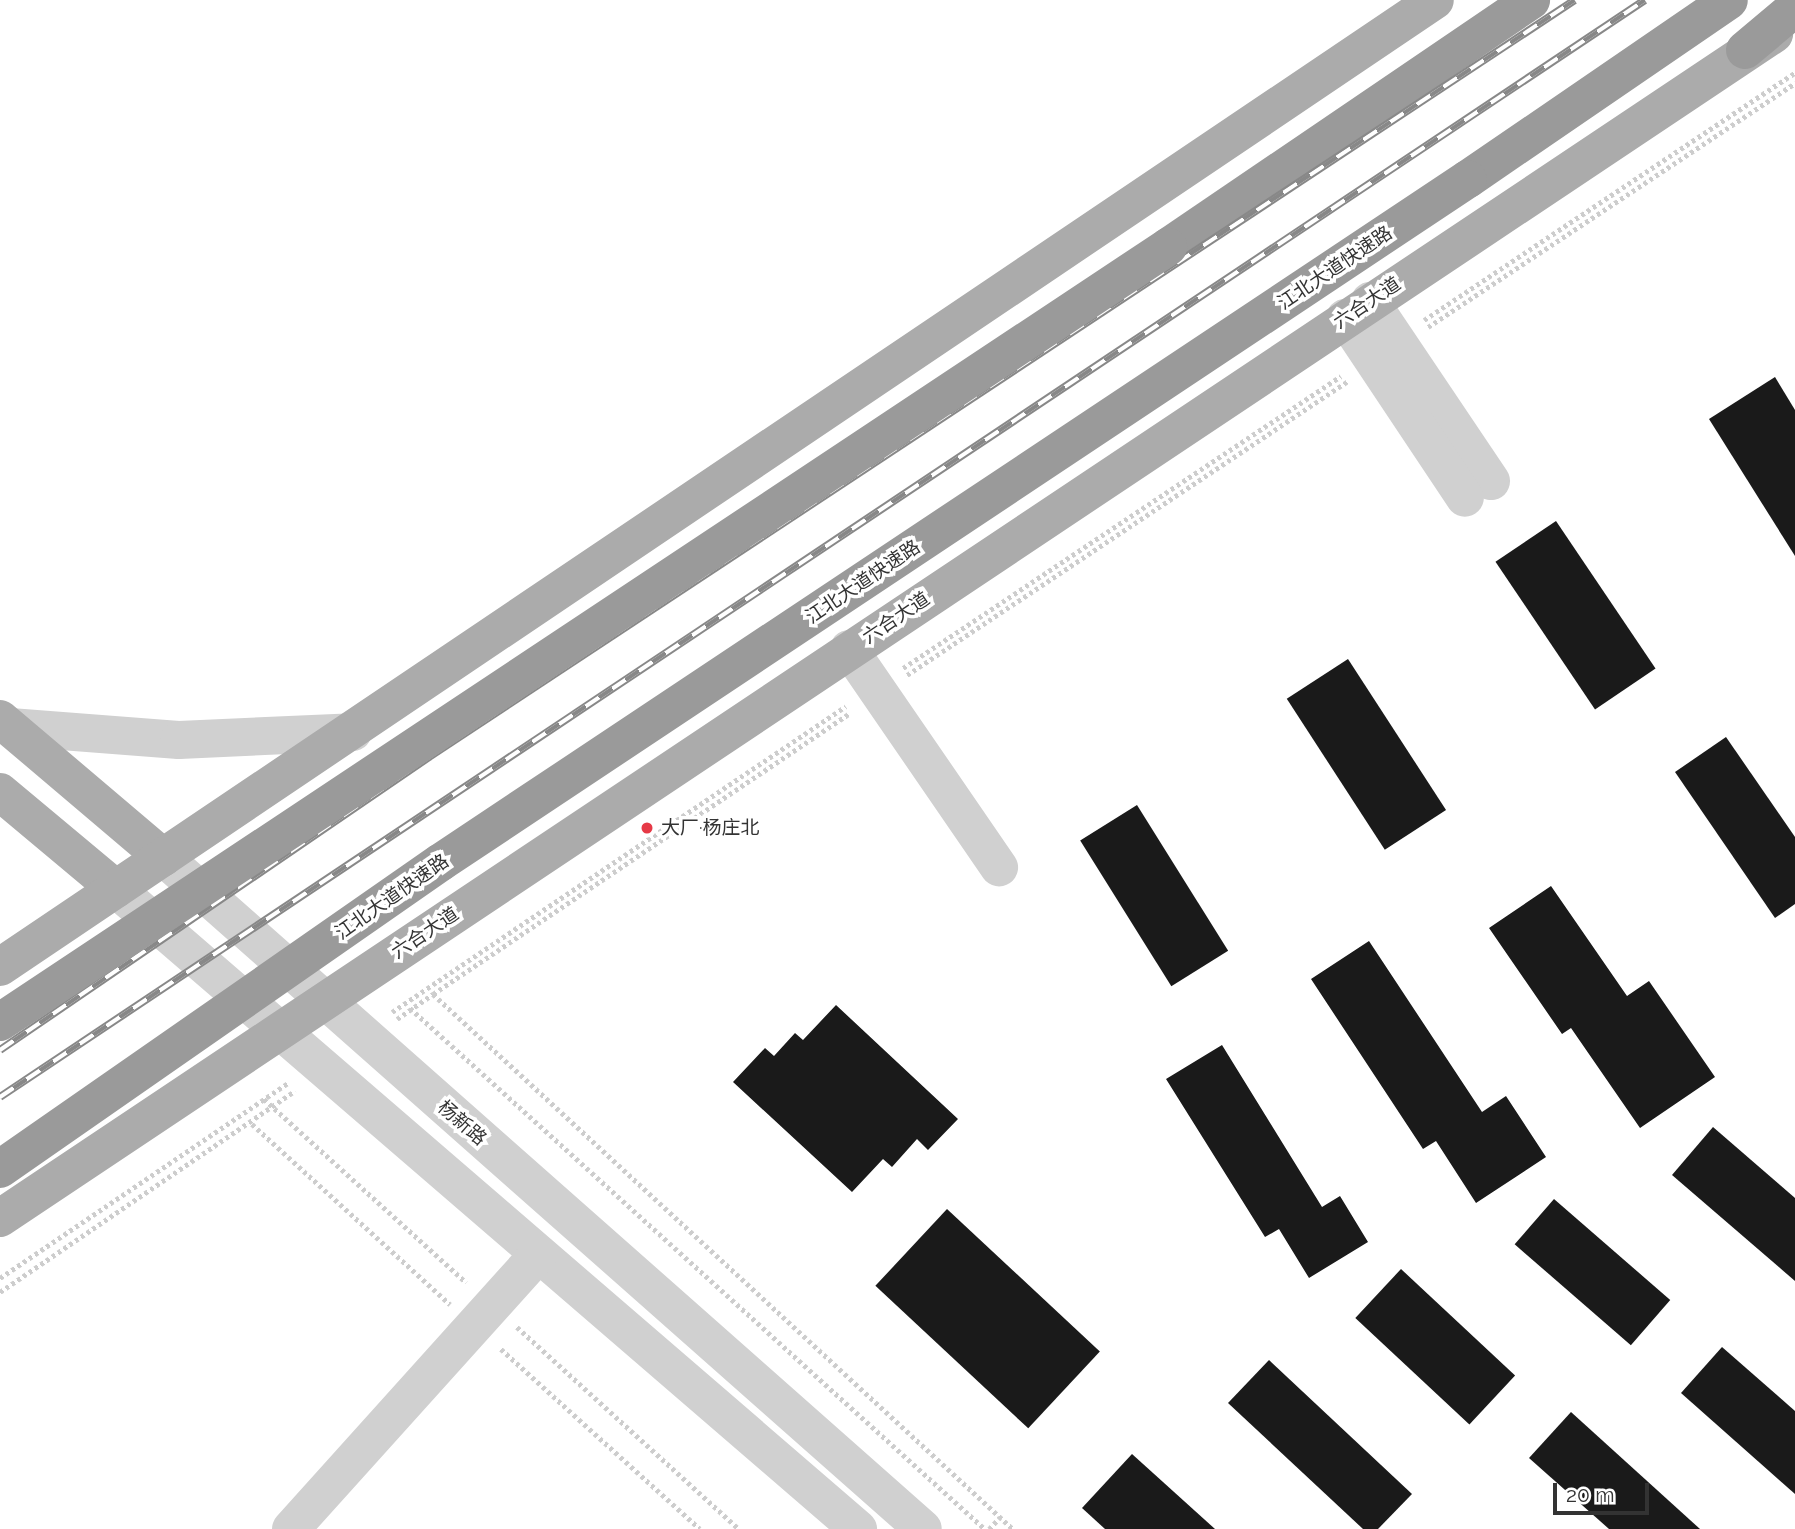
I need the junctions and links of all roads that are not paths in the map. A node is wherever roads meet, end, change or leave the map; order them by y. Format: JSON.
{"nodes":[{"id":1,"x":1435,"y":0,"type":"edge"},
{"id":2,"x":1531,"y":0,"type":"edge"},
{"id":3,"x":1729,"y":0,"type":"edge"},
{"id":4,"x":1795,"y":8,"type":"edge"},
{"id":5,"x":1795,"y":22,"type":"edge"},
{"id":6,"x":1745,"y":50,"type":"junction"},
{"id":7,"x":1358,"y":309,"type":"junction"},
{"id":8,"x":1478,"y":489,"type":"dead end"},
{"id":9,"x":849,"y":649,"type":"junction"},
{"id":10,"x":5,"y":723,"type":"edge"},
{"id":11,"x":353,"y":732,"type":"junction"},
{"id":12,"x":0,"y":792,"type":"edge"},
{"id":13,"x":163,"y":857,"type":"junction"},
{"id":14,"x":999,"y":867,"type":"dead end"},
{"id":15,"x":116,"y":889,"type":"junction"},
{"id":16,"x":0,"y":967,"type":"edge"},
{"id":17,"x":323,"y":1002,"type":"junction"},
{"id":18,"x":0,"y":1022,"type":"edge"},
{"id":19,"x":278,"y":1034,"type":"junction"},
{"id":20,"x":0,"y":1169,"type":"edge"},
{"id":21,"x":0,"y":1218,"type":"edge"},
{"id":22,"x":539,"y":1254,"type":"junction"},
{"id":23,"x":291,"y":1529,"type":"edge"},
{"id":24,"x":858,"y":1529,"type":"edge"},
{"id":25,"x":923,"y":1529,"type":"edge"}],
"edges":[{"from":1,"to":11,"type":"main road"},
{"from":2,"to":18,"type":"highway","bridge":true},
{"from":3,"to":20,"type":"highway","name":"江北大道快速路","bridge":true},
{"from":4,"to":6,"type":"highway"},
{"from":5,"to":6,"type":"main road","name":"六合大道"},
{"from":6,"to":7,"type":"main road","name":"六合大道"},
{"from":7,"to":8,"type":"street"},
{"from":7,"to":9,"type":"main road","name":"六合大道"},
{"from":9,"to":14,"type":"street"},
{"from":9,"to":17,"type":"main road","name":"六合大道"},
{"from":10,"to":11,"type":"street"},
{"from":10,"to":13,"type":"main road","name":"杨新路"},
{"from":11,"to":13,"type":"main road"},
{"from":12,"to":15,"type":"main road"},
{"from":13,"to":15,"type":"main road"},
{"from":13,"to":17,"type":"street","name":"杨新路"},
{"from":15,"to":16,"type":"main road"},
{"from":15,"to":19,"type":"street"},
{"from":17,"to":19,"type":"main road","name":"六合大道"},
{"from":17,"to":25,"type":"street","name":"杨新路"},
{"from":19,"to":21,"type":"main road","name":"六合大道"},
{"from":19,"to":22,"type":"street"},
{"from":22,"to":23,"type":"street"},
{"from":22,"to":24,"type":"street"}]}
